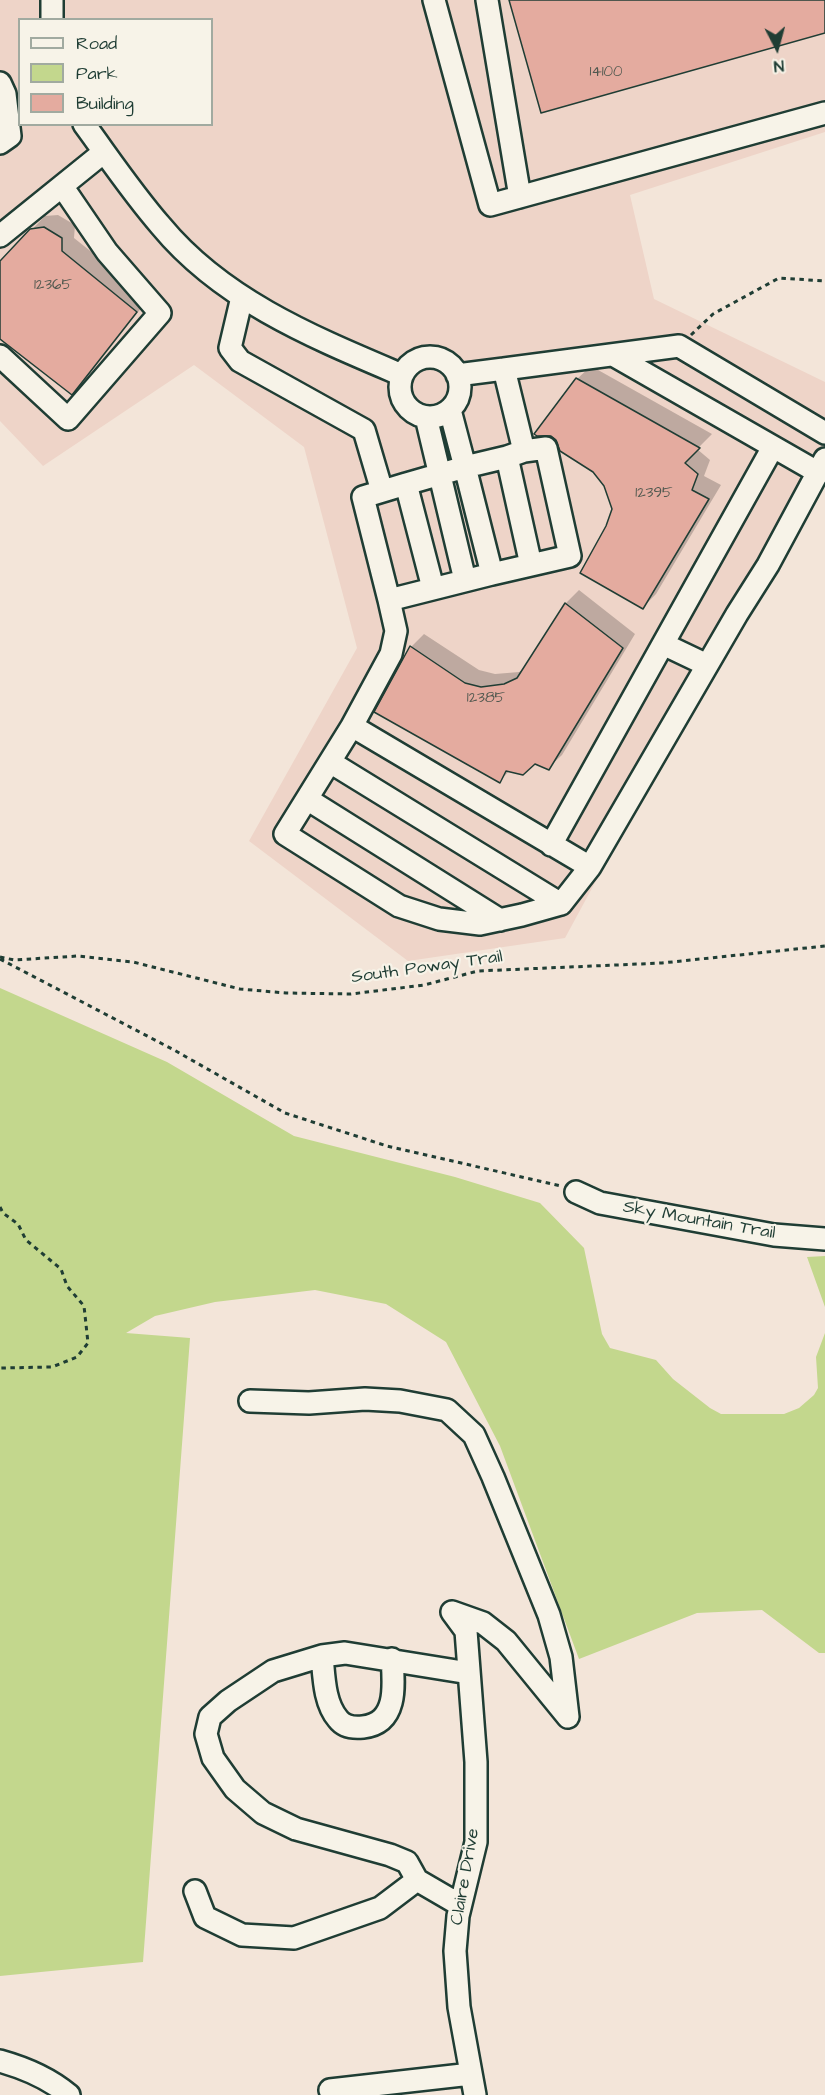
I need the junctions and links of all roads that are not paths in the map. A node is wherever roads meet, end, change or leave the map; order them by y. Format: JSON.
{"nodes":[{"id":1,"x":52,"y":0,"type":"edge"},
{"id":2,"x":434,"y":0,"type":"edge"},
{"id":3,"x":487,"y":0,"type":"edge"},
{"id":4,"x":52,"y":18,"type":"edge"},
{"id":5,"x":8,"y":89,"type":"edge"},
{"id":6,"x":825,"y":113,"type":"edge"},
{"id":7,"x":85,"y":126,"type":"edge"},
{"id":8,"x":0,"y":143,"type":"edge"},
{"id":9,"x":104,"y":152,"type":"junction"},
{"id":10,"x":62,"y":186,"type":"junction"},
{"id":11,"x":520,"y":196,"type":"junction"},
{"id":12,"x":0,"y":236,"type":"edge"},
{"id":13,"x":242,"y":297,"type":"junction"},
{"id":14,"x":613,"y":355,"type":"junction"},
{"id":15,"x":0,"y":356,"type":"edge"},
{"id":16,"x":504,"y":369,"type":"junction"},
{"id":17,"x":402,"y":375,"type":"junction"},
{"id":18,"x":457,"y":375,"type":"junction"},
{"id":19,"x":450,"y":410,"type":"junction"},
{"id":20,"x":426,"y":417,"type":"junction"},
{"id":21,"x":825,"y":433,"type":"edge"},
{"id":22,"x":773,"y":447,"type":"junction"},
{"id":23,"x":515,"y":454,"type":"junction"},
{"id":24,"x":822,"y":466,"type":"edge"},
{"id":25,"x":465,"y":467,"type":"junction"},
{"id":26,"x":440,"y":474,"type":"junction"},
{"id":27,"x":406,"y":484,"type":"junction"},
{"id":28,"x":382,"y":491,"type":"junction"},
{"id":29,"x":531,"y":565,"type":"junction"},
{"id":30,"x":492,"y":574,"type":"junction"},
{"id":31,"x":465,"y":580,"type":"junction"},
{"id":32,"x":433,"y":588,"type":"junction"},
{"id":33,"x":389,"y":600,"type":"junction"},
{"id":34,"x":663,"y":644,"type":"junction"},
{"id":35,"x":707,"y":665,"type":"junction"},
{"id":36,"x":352,"y":726,"type":"junction"},
{"id":37,"x":330,"y":762,"type":"junction"},
{"id":38,"x":307,"y":799,"type":"junction"},
{"id":39,"x":551,"y":844,"type":"junction"},
{"id":40,"x":590,"y":867,"type":"junction"},
{"id":41,"x":561,"y":904,"type":"junction"},
{"id":42,"x":500,"y":920,"type":"junction"},
{"id":43,"x":571,"y":1189,"type":"road end"},
{"id":44,"x":825,"y":1239,"type":"edge"},
{"id":45,"x":250,"y":1401,"type":"dead end"},
{"id":46,"x":322,"y":1656,"type":"junction"},
{"id":47,"x":392,"y":1659,"type":"junction"},
{"id":48,"x":469,"y":1673,"type":"junction"},
{"id":49,"x":417,"y":1880,"type":"junction"},
{"id":50,"x":195,"y":1891,"type":"dead end"},
{"id":51,"x":460,"y":1905,"type":"junction"},
{"id":52,"x":0,"y":2061,"type":"edge"},
{"id":53,"x":471,"y":2074,"type":"junction"},
{"id":54,"x":330,"y":2090,"type":"dead end"},
{"id":55,"x":69,"y":2095,"type":"edge"},
{"id":56,"x":475,"y":2095,"type":"edge"}],
"edges":[{"from":1,"to":4,"type":"street"},
{"from":2,"to":11,"type":"street"},
{"from":3,"to":11,"type":"street"},
{"from":5,"to":8,"type":"street"},
{"from":6,"to":11,"type":"street"},
{"from":7,"to":9,"type":"street"},
{"from":9,"to":10,"type":"street"},
{"from":9,"to":13,"type":"street"},
{"from":10,"to":12,"type":"street"},
{"from":10,"to":15,"type":"street"},
{"from":13,"to":17,"type":"street"},
{"from":13,"to":28,"type":"street"},
{"from":14,"to":16,"type":"street"},
{"from":14,"to":21,"type":"street"},
{"from":14,"to":22,"type":"street"},
{"from":16,"to":18,"type":"street"},
{"from":16,"to":23,"type":"street"},
{"from":17,"to":18,"type":"street"},
{"from":17,"to":20,"type":"street"},
{"from":18,"to":19,"type":"street"},
{"from":19,"to":20,"type":"street"},
{"from":19,"to":25,"type":"street"},
{"from":20,"to":26,"type":"street"},
{"from":22,"to":24,"type":"street"},
{"from":22,"to":34,"type":"street"},
{"from":23,"to":25,"type":"street"},
{"from":23,"to":29,"type":"street"},
{"from":23,"to":29,"type":"street"},
{"from":24,"to":35,"type":"street"},
{"from":25,"to":26,"type":"street"},
{"from":25,"to":30,"type":"street"},
{"from":26,"to":27,"type":"street"},
{"from":26,"to":31,"type":"street"},
{"from":27,"to":28,"type":"street"},
{"from":27,"to":32,"type":"street"},
{"from":28,"to":33,"type":"street"},
{"from":29,"to":30,"type":"street"},
{"from":30,"to":31,"type":"street"},
{"from":31,"to":32,"type":"street"},
{"from":32,"to":33,"type":"street"},
{"from":33,"to":36,"type":"street"},
{"from":34,"to":35,"type":"street"},
{"from":34,"to":39,"type":"street"},
{"from":35,"to":40,"type":"street"},
{"from":36,"to":37,"type":"street"},
{"from":36,"to":39,"type":"street"},
{"from":37,"to":38,"type":"street"},
{"from":37,"to":41,"type":"street"},
{"from":38,"to":42,"type":"street"},
{"from":38,"to":42,"type":"street"},
{"from":39,"to":40,"type":"street"},
{"from":40,"to":41,"type":"street"},
{"from":41,"to":42,"type":"street"},
{"from":43,"to":44,"type":"street","name":"Sky Mountain Trail"},
{"from":45,"to":48,"type":"street","name":"Claire Drive"},
{"from":46,"to":47,"type":"street"},
{"from":46,"to":47,"type":"street"},
{"from":46,"to":49,"type":"street"},
{"from":47,"to":48,"type":"street"},
{"from":48,"to":51,"type":"street","name":"Claire Drive"},
{"from":49,"to":50,"type":"street"},
{"from":49,"to":51,"type":"street"},
{"from":51,"to":53,"type":"street","name":"Claire Drive"},
{"from":52,"to":55,"type":"street"},
{"from":53,"to":54,"type":"street"},
{"from":53,"to":56,"type":"street","name":"Claire Drive"}]}
